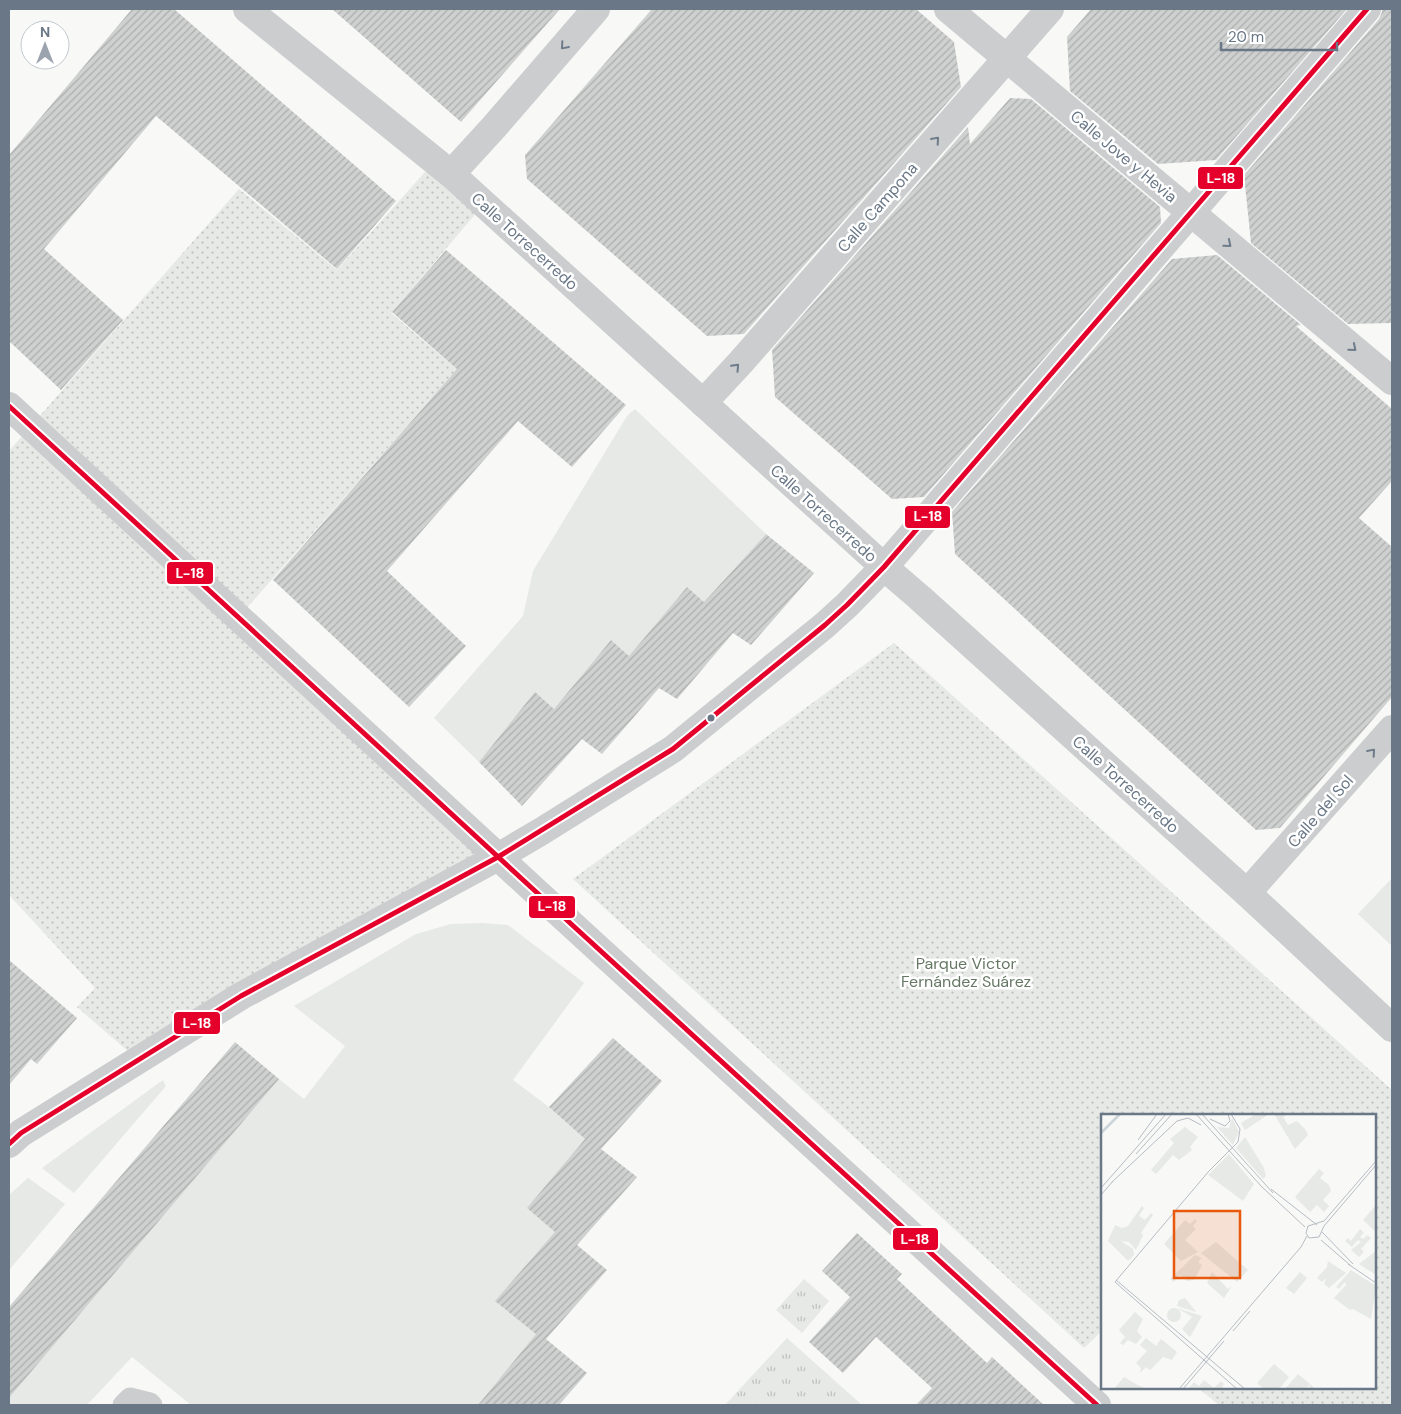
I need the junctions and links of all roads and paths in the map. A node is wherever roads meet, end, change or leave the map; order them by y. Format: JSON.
{"nodes":[{"id":1,"x":247,"y":9,"type":"edge"},
{"id":2,"x":596,"y":9,"type":"edge"},
{"id":3,"x":948,"y":9,"type":"edge"},
{"id":4,"x":1050,"y":9,"type":"edge"},
{"id":5,"x":1367,"y":9,"type":"edge"},
{"id":6,"x":1007,"y":59,"type":"junction"},
{"id":7,"x":451,"y":174,"type":"junction"},
{"id":8,"x":1191,"y":212,"type":"junction"},
{"id":9,"x":1389,"y":373,"type":"edge"},
{"id":10,"x":703,"y":403,"type":"junction"},
{"id":11,"x":9,"y":406,"type":"edge"},
{"id":12,"x":884,"y":567,"type":"junction"},
{"id":13,"x":1392,"y":728,"type":"edge"},
{"id":14,"x":498,"y":857,"type":"junction"},
{"id":15,"x":1247,"y":893,"type":"junction"},
{"id":16,"x":1392,"y":1028,"type":"edge"},
{"id":17,"x":13,"y":1133,"type":"edge"},
{"id":18,"x":123,"y":1405,"type":"edge"},
{"id":19,"x":152,"y":1405,"type":"edge"},
{"id":20,"x":1097,"y":1405,"type":"edge"}],
"edges":[{"from":1,"to":7,"type":"street","name":"Calle Torrecerredo"},
{"from":2,"to":7,"type":"street","one_way":true},
{"from":3,"to":6,"type":"street","name":"Calle Jove y Hevia"},
{"from":4,"to":6,"type":"street","name":"Calle Campona"},
{"from":5,"to":8,"type":"street"},
{"from":6,"to":8,"type":"street","name":"Calle Jove y Hevia"},
{"from":10,"to":6,"type":"street","name":"Calle Campona","one_way":true},
{"from":7,"to":10,"type":"street","name":"Calle Torrecerredo"},
{"from":8,"to":9,"type":"street","name":"Calle Jove y Hevia","one_way":true},
{"from":8,"to":12,"type":"street"},
{"from":10,"to":12,"type":"street","name":"Calle Torrecerredo"},
{"from":11,"to":14,"type":"street"},
{"from":12,"to":14,"type":"street"},
{"from":12,"to":15,"type":"street","name":"Calle Torrecerredo"},
{"from":15,"to":13,"type":"street","name":"Calle del Sol","one_way":true},
{"from":14,"to":17,"type":"street"},
{"from":14,"to":20,"type":"street"},
{"from":15,"to":16,"type":"street","name":"Calle Torrecerredo"},
{"from":18,"to":19,"type":"lane"}]}
